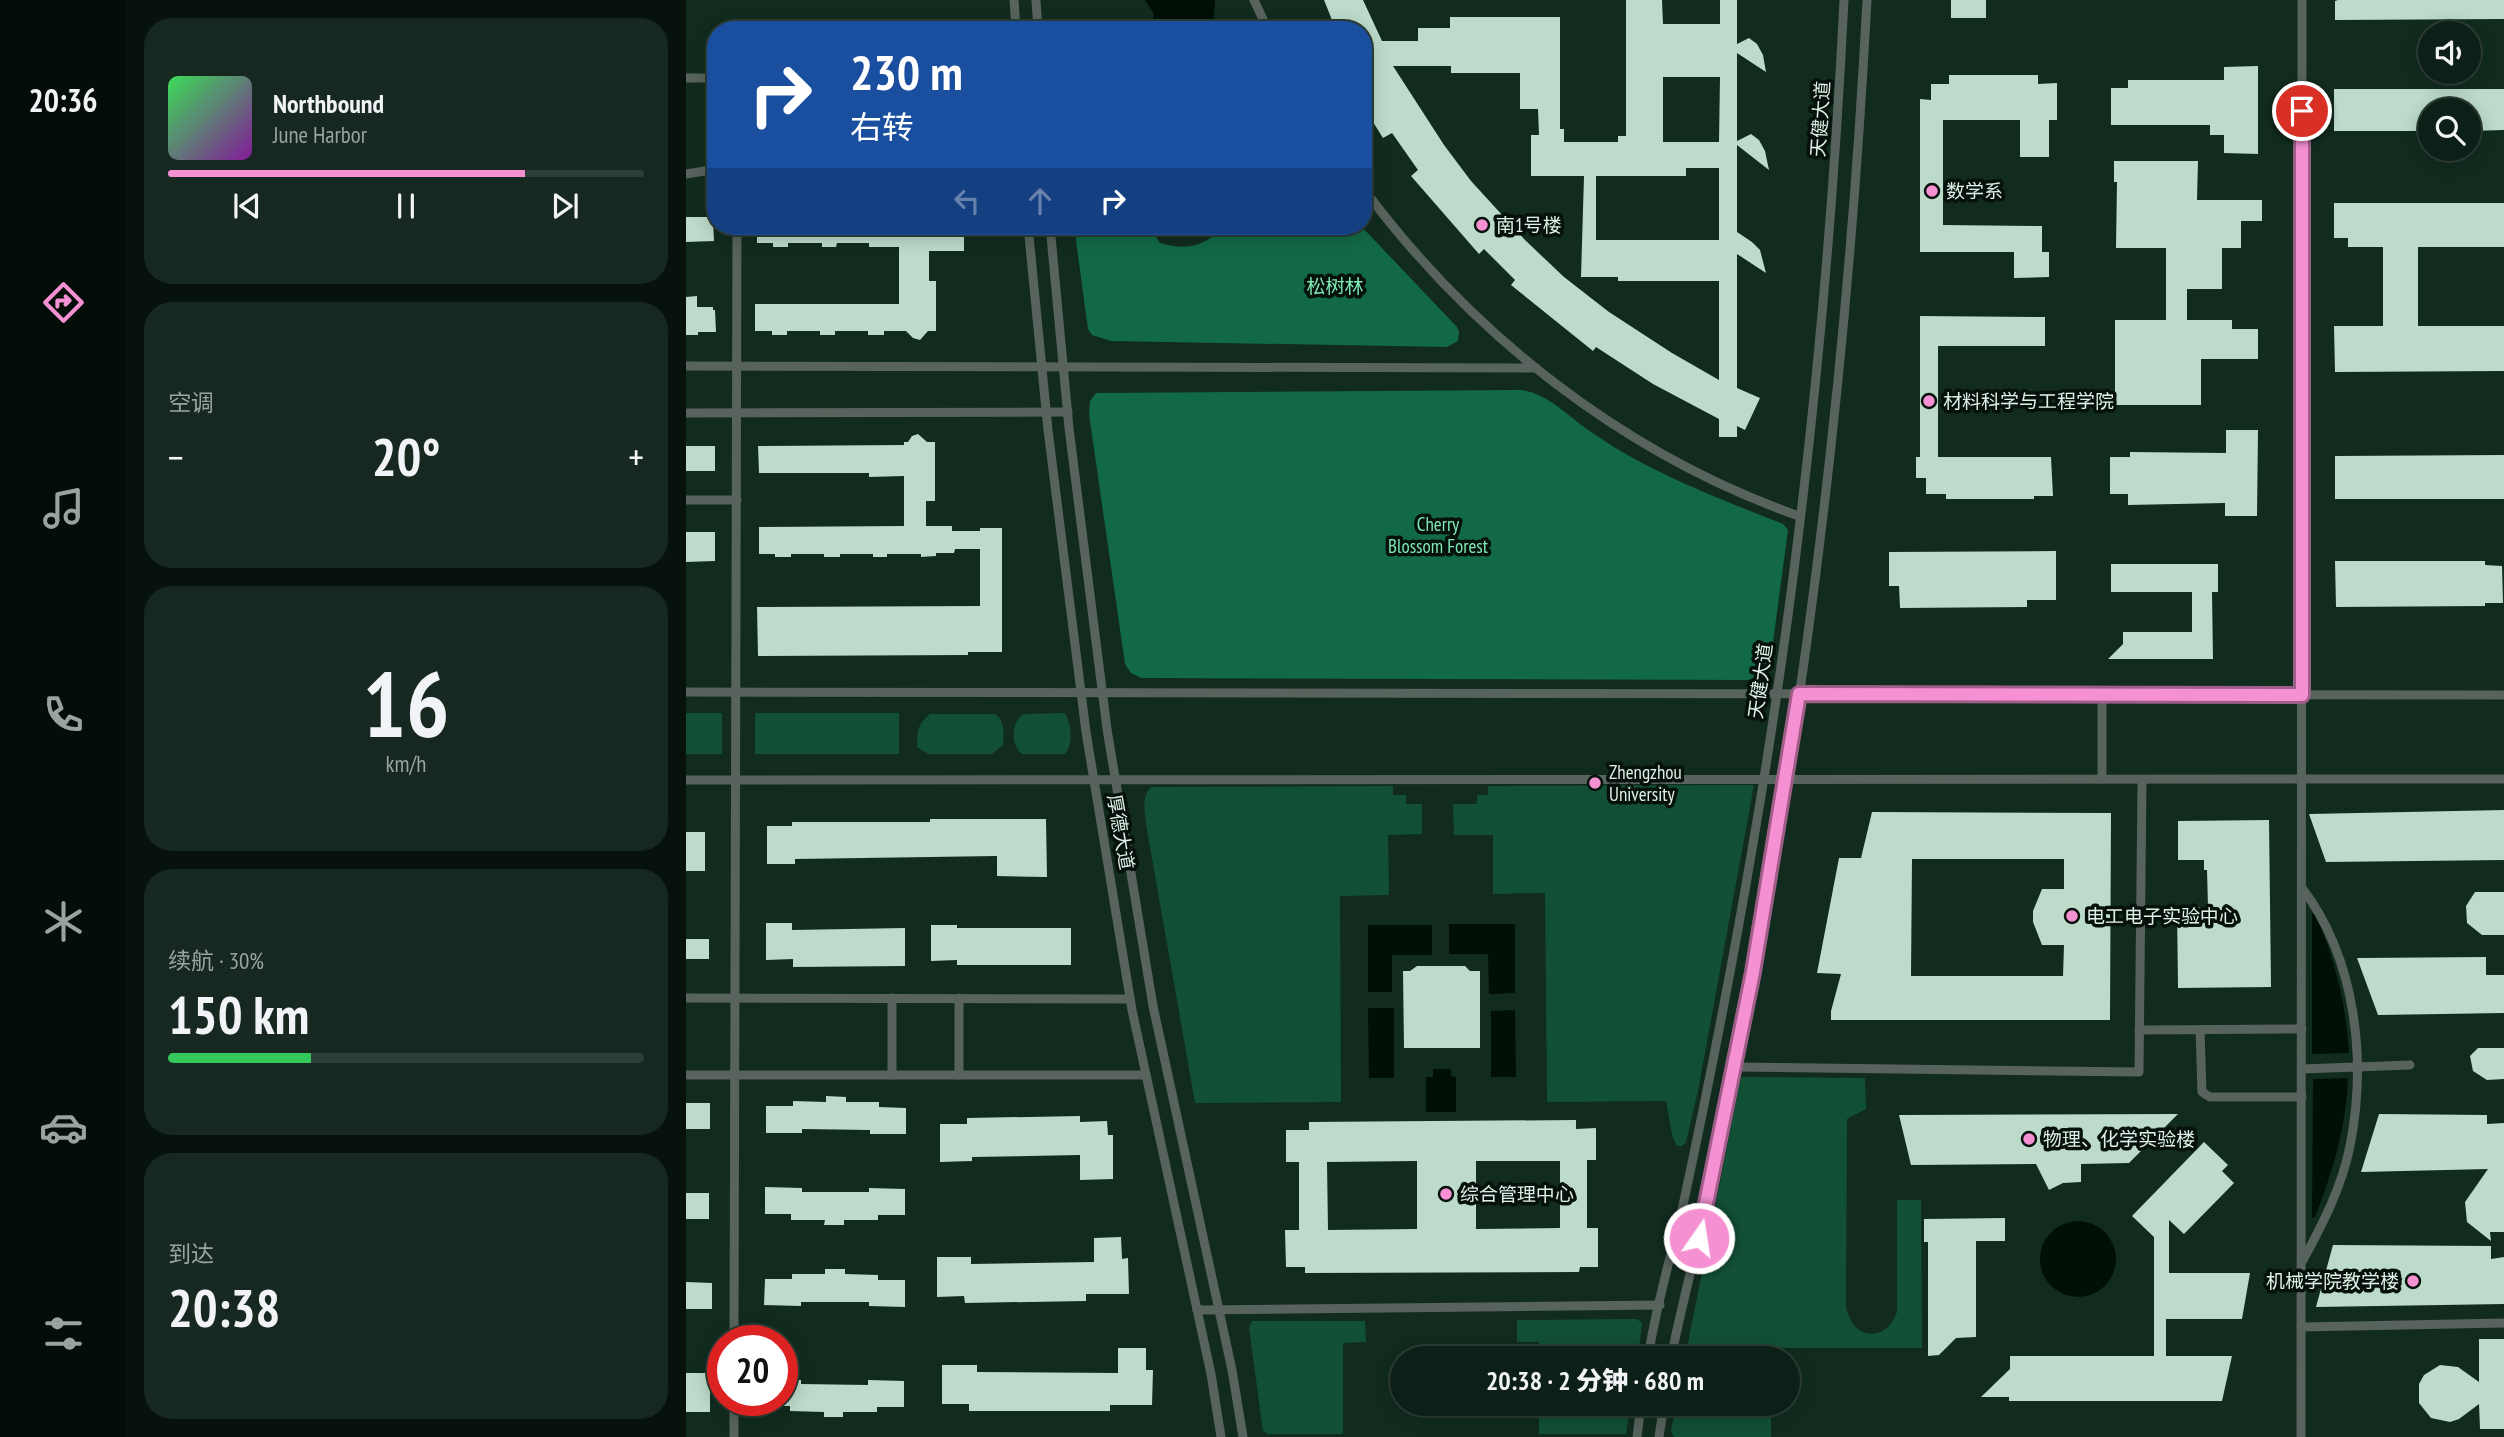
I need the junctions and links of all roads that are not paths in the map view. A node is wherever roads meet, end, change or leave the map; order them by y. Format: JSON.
{"nodes":[{"id":1,"x":1014,"y":0,"type":"edge"},
{"id":2,"x":1036,"y":0,"type":"edge"},
{"id":3,"x":1254,"y":0,"type":"edge"},
{"id":4,"x":1844,"y":0,"type":"edge"},
{"id":5,"x":1867,"y":0,"type":"edge"},
{"id":6,"x":2302,"y":0,"type":"edge"},
{"id":7,"x":1015,"y":21,"type":"edge"},
{"id":8,"x":1037,"y":21,"type":"edge"},
{"id":9,"x":1264,"y":21,"type":"edge"},
{"id":10,"x":686,"y":78,"type":"edge"},
{"id":11,"x":707,"y":78,"type":"edge"},
{"id":12,"x":707,"y":170,"type":"edge"},
{"id":13,"x":686,"y":174,"type":"edge"},
{"id":14,"x":1372,"y":199,"type":"edge"},
{"id":15,"x":737,"y":235,"type":"edge"},
{"id":16,"x":1029,"y":235,"type":"edge"},
{"id":17,"x":1051,"y":235,"type":"edge"},
{"id":18,"x":686,"y":366,"type":"edge"},
{"id":19,"x":737,"y":366,"type":"junction"},
{"id":20,"x":1041,"y":366,"type":"junction"},
{"id":21,"x":1063,"y":366,"type":"junction"},
{"id":22,"x":1536,"y":368,"type":"junction"},
{"id":23,"x":686,"y":412,"type":"edge"},
{"id":24,"x":737,"y":412,"type":"junction"},
{"id":25,"x":1046,"y":412,"type":"junction"},
{"id":26,"x":1068,"y":412,"type":"junction"},
{"id":27,"x":686,"y":500,"type":"edge"},
{"id":28,"x":737,"y":500,"type":"junction"},
{"id":29,"x":1799,"y":516,"type":"junction"},
{"id":30,"x":686,"y":692,"type":"edge"},
{"id":31,"x":737,"y":692,"type":"junction"},
{"id":32,"x":1081,"y":693,"type":"junction"},
{"id":33,"x":1103,"y":693,"type":"junction"},
{"id":34,"x":1776,"y":694,"type":"junction"},
{"id":35,"x":1799,"y":694,"type":"junction"},
{"id":36,"x":2102,"y":694,"type":"junction"},
{"id":37,"x":2302,"y":695,"type":"junction"},
{"id":38,"x":2504,"y":695,"type":"edge"},
{"id":39,"x":2102,"y":779,"type":"junction"},
{"id":40,"x":2302,"y":779,"type":"junction"},
{"id":41,"x":2504,"y":779,"type":"edge"},
{"id":42,"x":686,"y":780,"type":"edge"},
{"id":43,"x":737,"y":780,"type":"junction"},
{"id":44,"x":1094,"y":780,"type":"junction"},
{"id":45,"x":1116,"y":780,"type":"junction"},
{"id":46,"x":1763,"y":780,"type":"junction"},
{"id":47,"x":1786,"y":780,"type":"junction"},
{"id":48,"x":2142,"y":780,"type":"junction"},
{"id":49,"x":2302,"y":888,"type":"junction"},
{"id":50,"x":686,"y":998,"type":"edge"},
{"id":51,"x":735,"y":998,"type":"junction"},
{"id":52,"x":892,"y":998,"type":"junction"},
{"id":53,"x":959,"y":998,"type":"junction"},
{"id":54,"x":1130,"y":999,"type":"junction"},
{"id":55,"x":2302,"y":1029,"type":"junction"},
{"id":56,"x":2139,"y":1030,"type":"junction"},
{"id":57,"x":2200,"y":1030,"type":"junction"},
{"id":58,"x":2410,"y":1065,"type":"dead end"},
{"id":59,"x":1735,"y":1067,"type":"junction"},
{"id":60,"x":2357,"y":1067,"type":"junction"},
{"id":61,"x":2302,"y":1069,"type":"junction"},
{"id":62,"x":686,"y":1075,"type":"edge"},
{"id":63,"x":735,"y":1075,"type":"junction"},
{"id":64,"x":892,"y":1075,"type":"junction"},
{"id":65,"x":959,"y":1075,"type":"junction"},
{"id":66,"x":1146,"y":1075,"type":"junction"},
{"id":67,"x":2302,"y":1097,"type":"junction"},
{"id":68,"x":2302,"y":1262,"type":"junction"},
{"id":69,"x":1660,"y":1305,"type":"junction"},
{"id":70,"x":1219,"y":1309,"type":"junction"},
{"id":71,"x":1197,"y":1310,"type":"junction"},
{"id":72,"x":2504,"y":1323,"type":"edge"},
{"id":73,"x":734,"y":1325,"type":"edge"},
{"id":74,"x":2301,"y":1327,"type":"junction"},
{"id":75,"x":1651,"y":1346,"type":"edge"},
{"id":76,"x":1674,"y":1346,"type":"edge"},
{"id":77,"x":734,"y":1416,"type":"edge"},
{"id":78,"x":1640,"y":1416,"type":"edge"},
{"id":79,"x":1662,"y":1416,"type":"edge"},
{"id":80,"x":734,"y":1437,"type":"edge"},
{"id":81,"x":1221,"y":1437,"type":"edge"},
{"id":82,"x":1243,"y":1437,"type":"edge"},
{"id":83,"x":1637,"y":1437,"type":"edge"},
{"id":84,"x":1659,"y":1437,"type":"edge"},
{"id":85,"x":2301,"y":1437,"type":"edge"}],
"edges":[{"from":1,"to":7,"type":"lane"},
{"from":2,"to":8,"type":"lane"},
{"from":3,"to":9,"type":"lane"},
{"from":4,"to":29,"type":"lane","name":"天健大道"},
{"from":5,"to":35,"type":"lane","name":"天健大道"},
{"from":6,"to":37,"type":"lane"},
{"from":10,"to":11,"type":"lane"},
{"from":12,"to":13,"type":"lane"},
{"from":14,"to":22,"type":"lane"},
{"from":15,"to":19,"type":"lane"},
{"from":16,"to":20,"type":"lane","name":"厚德大道"},
{"from":17,"to":21,"type":"lane","name":"厚德大道"},
{"from":18,"to":19,"type":"lane"},
{"from":19,"to":20,"type":"lane"},
{"from":19,"to":24,"type":"lane"},
{"from":20,"to":21,"type":"lane"},
{"from":20,"to":25,"type":"lane","name":"厚德大道"},
{"from":21,"to":22,"type":"lane"},
{"from":21,"to":26,"type":"lane","name":"厚德大道"},
{"from":22,"to":29,"type":"lane"},
{"from":23,"to":24,"type":"lane"},
{"from":24,"to":25,"type":"lane"},
{"from":24,"to":28,"type":"lane"},
{"from":25,"to":26,"type":"lane"},
{"from":25,"to":32,"type":"lane","name":"厚德大道"},
{"from":26,"to":33,"type":"lane","name":"厚德大道"},
{"from":27,"to":28,"type":"lane"},
{"from":28,"to":31,"type":"lane"},
{"from":29,"to":34,"type":"lane","name":"天健大道"},
{"from":30,"to":31,"type":"lane"},
{"from":31,"to":32,"type":"lane"},
{"from":31,"to":43,"type":"lane"},
{"from":32,"to":33,"type":"lane"},
{"from":32,"to":44,"type":"lane","name":"厚德大道"},
{"from":33,"to":34,"type":"lane"},
{"from":33,"to":45,"type":"lane","name":"厚德大道"},
{"from":34,"to":35,"type":"lane"},
{"from":34,"to":46,"type":"lane","name":"天健大道"},
{"from":35,"to":36,"type":"lane"},
{"from":35,"to":47,"type":"lane","name":"天健大道"},
{"from":36,"to":37,"type":"lane"},
{"from":36,"to":39,"type":"lane"},
{"from":37,"to":38,"type":"lane"},
{"from":37,"to":40,"type":"lane"},
{"from":39,"to":47,"type":"lane"},
{"from":39,"to":48,"type":"lane"},
{"from":40,"to":41,"type":"lane"},
{"from":40,"to":48,"type":"lane"},
{"from":40,"to":49,"type":"lane"},
{"from":42,"to":43,"type":"lane"},
{"from":43,"to":44,"type":"lane"},
{"from":43,"to":51,"type":"lane"},
{"from":44,"to":45,"type":"lane"},
{"from":44,"to":54,"type":"lane","name":"厚德大道"},
{"from":45,"to":46,"type":"lane"},
{"from":45,"to":70,"type":"lane","name":"厚德大道"},
{"from":46,"to":47,"type":"lane"},
{"from":46,"to":69,"type":"lane","name":"天健大道"},
{"from":47,"to":59,"type":"lane","name":"天健大道"},
{"from":48,"to":56,"type":"lane"},
{"from":49,"to":55,"type":"lane"},
{"from":49,"to":60,"type":"lane"},
{"from":50,"to":51,"type":"lane"},
{"from":51,"to":52,"type":"lane"},
{"from":51,"to":63,"type":"lane"},
{"from":52,"to":53,"type":"lane"},
{"from":52,"to":64,"type":"lane"},
{"from":53,"to":54,"type":"lane"},
{"from":53,"to":65,"type":"lane"},
{"from":54,"to":66,"type":"lane","name":"厚德大道"},
{"from":55,"to":57,"type":"lane"},
{"from":55,"to":61,"type":"lane"},
{"from":56,"to":57,"type":"lane"},
{"from":56,"to":59,"type":"lane"},
{"from":57,"to":67,"type":"lane"},
{"from":58,"to":60,"type":"lane"},
{"from":59,"to":76,"type":"lane","name":"天健大道"},
{"from":60,"to":61,"type":"lane"},
{"from":60,"to":68,"type":"lane"},
{"from":61,"to":67,"type":"lane"},
{"from":62,"to":63,"type":"lane"},
{"from":63,"to":64,"type":"lane"},
{"from":63,"to":73,"type":"lane"},
{"from":64,"to":65,"type":"lane"},
{"from":65,"to":66,"type":"lane"},
{"from":66,"to":71,"type":"lane","name":"厚德大道"},
{"from":67,"to":68,"type":"lane"},
{"from":68,"to":74,"type":"lane"},
{"from":69,"to":70,"type":"lane"},
{"from":69,"to":75,"type":"lane","name":"天健大道"},
{"from":70,"to":71,"type":"lane"},
{"from":70,"to":82,"type":"lane","name":"厚德大道"},
{"from":71,"to":81,"type":"lane","name":"厚德大道"},
{"from":72,"to":74,"type":"lane"},
{"from":74,"to":85,"type":"lane"},
{"from":77,"to":80,"type":"lane"},
{"from":78,"to":83,"type":"lane"},
{"from":79,"to":84,"type":"lane"}]}
